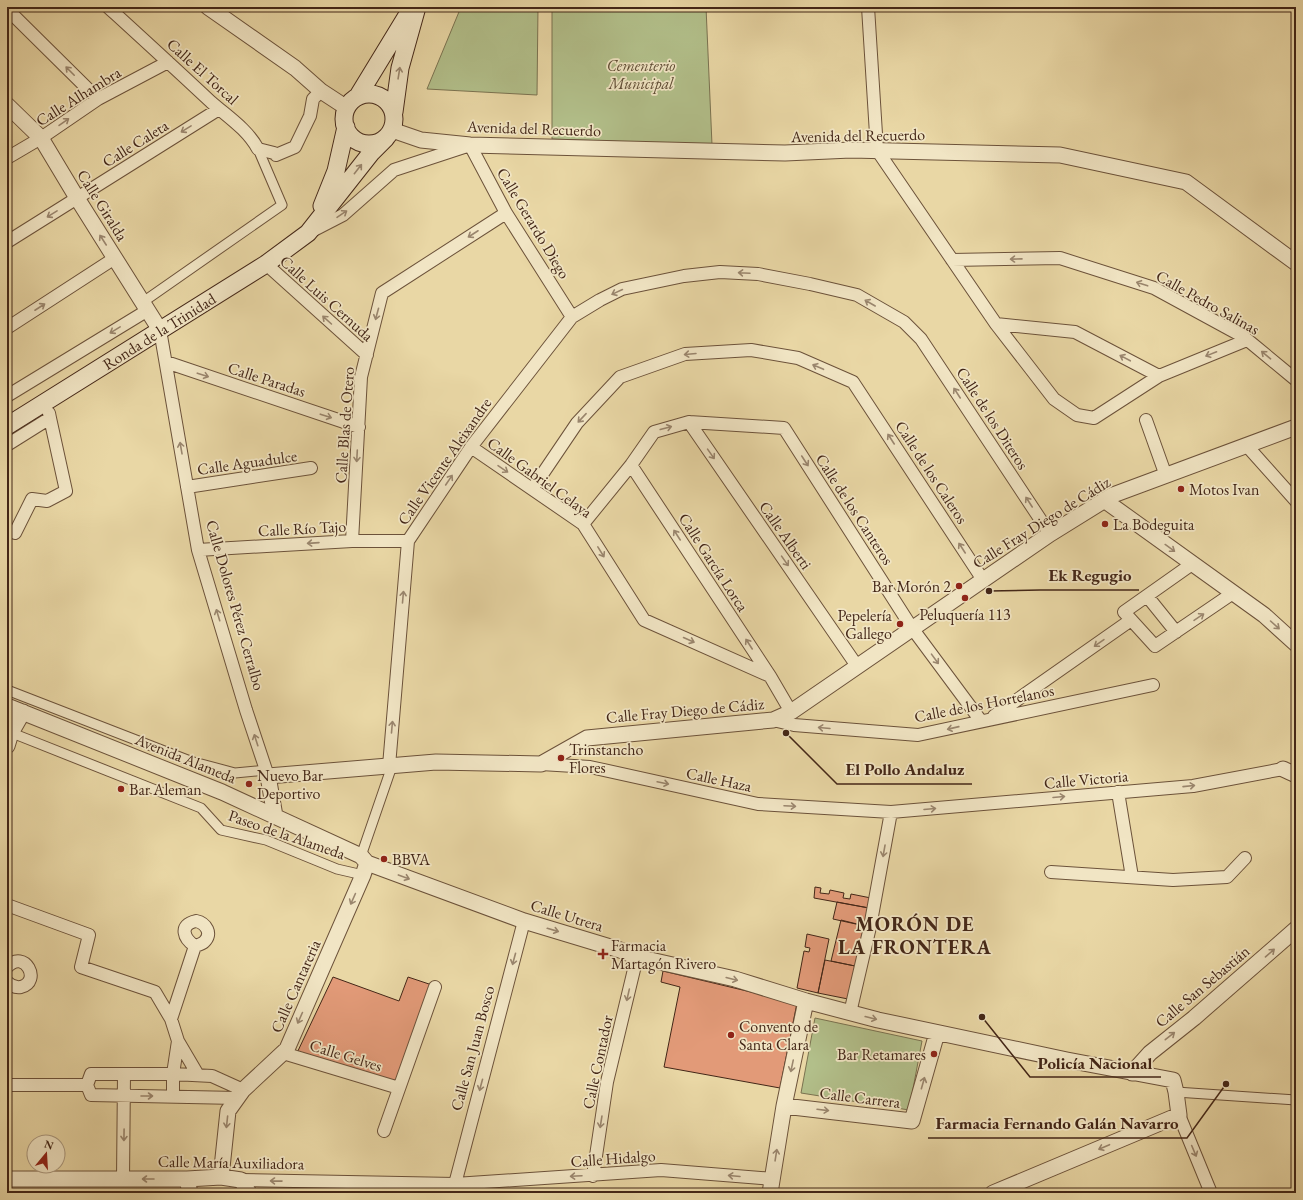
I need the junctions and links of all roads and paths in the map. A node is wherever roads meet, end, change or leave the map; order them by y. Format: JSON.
{"nodes":[{"id":1,"x":108,"y":7,"type":"edge"},
{"id":2,"x":208,"y":7,"type":"edge"},
{"id":3,"x":412,"y":7,"type":"edge"},
{"id":4,"x":417,"y":7,"type":"edge"},
{"id":5,"x":868,"y":7,"type":"edge"},
{"id":6,"x":7,"y":9,"type":"edge"},
{"id":7,"x":168,"y":62,"type":"junction"},
{"id":8,"x":321,"y":91,"type":"junction"},
{"id":9,"x":98,"y":99,"type":"junction"},
{"id":10,"x":352,"y":102,"type":"junction"},
{"id":11,"x":7,"y":104,"type":"edge"},
{"id":12,"x":219,"y":108,"type":"junction"},
{"id":13,"x":394,"y":112,"type":"junction"},
{"id":14,"x":346,"y":127,"type":"junction"},
{"id":15,"x":389,"y":134,"type":"junction"},
{"id":16,"x":41,"y":138,"type":"junction"},
{"id":17,"x":470,"y":145,"type":"junction"},
{"id":18,"x":258,"y":149,"type":"junction"},
{"id":19,"x":877,"y":150,"type":"junction"},
{"id":20,"x":7,"y":158,"type":"edge"},
{"id":21,"x":76,"y":198,"type":"junction"},
{"id":22,"x":506,"y":213,"type":"junction"},
{"id":23,"x":308,"y":233,"type":"junction"},
{"id":24,"x":7,"y":242,"type":"edge"},
{"id":25,"x":115,"y":258,"type":"junction"},
{"id":26,"x":952,"y":260,"type":"junction"},
{"id":27,"x":1296,"y":263,"type":"edge"},
{"id":28,"x":266,"y":264,"type":"junction"},
{"id":29,"x":146,"y":306,"type":"junction"},
{"id":30,"x":572,"y":317,"type":"junction"},
{"id":31,"x":996,"y":324,"type":"junction"},
{"id":32,"x":7,"y":328,"type":"edge"},
{"id":33,"x":160,"y":330,"type":"junction"},
{"id":34,"x":1247,"y":340,"type":"junction"},
{"id":35,"x":367,"y":355,"type":"junction"},
{"id":36,"x":166,"y":362,"type":"junction"},
{"id":37,"x":1159,"y":376,"type":"junction"},
{"id":38,"x":1296,"y":380,"type":"edge"},
{"id":39,"x":7,"y":396,"type":"edge"},
{"id":40,"x":48,"y":400,"type":"junction"},
{"id":41,"x":50,"y":418,"type":"junction"},
{"id":42,"x":1146,"y":420,"type":"dead end"},
{"id":43,"x":689,"y":422,"type":"junction"},
{"id":44,"x":7,"y":426,"type":"edge"},
{"id":45,"x":359,"y":426,"type":"junction"},
{"id":46,"x":1296,"y":427,"type":"edge"},
{"id":47,"x":7,"y":446,"type":"edge"},
{"id":48,"x":1247,"y":446,"type":"junction"},
{"id":49,"x":471,"y":447,"type":"junction"},
{"id":50,"x":631,"y":465,"type":"junction"},
{"id":51,"x":311,"y":468,"type":"dead end"},
{"id":52,"x":1166,"y":476,"type":"junction"},
{"id":53,"x":187,"y":487,"type":"junction"},
{"id":54,"x":533,"y":488,"type":"junction"},
{"id":55,"x":1104,"y":500,"type":"junction"},
{"id":56,"x":1296,"y":501,"type":"edge"},
{"id":57,"x":583,"y":524,"type":"junction"},
{"id":58,"x":15,"y":533,"type":"dead end"},
{"id":59,"x":1050,"y":534,"type":"junction"},
{"id":60,"x":352,"y":541,"type":"junction"},
{"id":61,"x":408,"y":542,"type":"junction"},
{"id":62,"x":198,"y":550,"type":"junction"},
{"id":63,"x":1192,"y":564,"type":"junction"},
{"id":64,"x":984,"y":580,"type":"junction"},
{"id":65,"x":1233,"y":593,"type":"junction"},
{"id":66,"x":1147,"y":596,"type":"junction"},
{"id":67,"x":1131,"y":620,"type":"junction"},
{"id":68,"x":912,"y":628,"type":"junction"},
{"id":69,"x":1176,"y":632,"type":"junction"},
{"id":70,"x":1296,"y":644,"type":"edge"},
{"id":71,"x":857,"y":666,"type":"junction"},
{"id":72,"x":770,"y":676,"type":"junction"},
{"id":73,"x":1153,"y":686,"type":"dead end"},
{"id":74,"x":7,"y":690,"type":"edge"},
{"id":75,"x":7,"y":706,"type":"edge"},
{"id":76,"x":23,"y":712,"type":"junction"},
{"id":77,"x":790,"y":712,"type":"junction"},
{"id":78,"x":773,"y":720,"type":"junction"},
{"id":79,"x":986,"y":720,"type":"junction"},
{"id":80,"x":8,"y":737,"type":"edge"},
{"id":81,"x":541,"y":764,"type":"junction"},
{"id":82,"x":391,"y":766,"type":"junction"},
{"id":83,"x":1292,"y":770,"type":"edge"},
{"id":84,"x":267,"y":773,"type":"junction"},
{"id":85,"x":1118,"y":792,"type":"junction"},
{"id":86,"x":891,"y":812,"type":"junction"},
{"id":87,"x":275,"y":816,"type":"junction"},
{"id":88,"x":1245,"y":858,"type":"dead end"},
{"id":89,"x":364,"y":865,"type":"junction"},
{"id":90,"x":1051,"y":872,"type":"dead end"},
{"id":91,"x":1132,"y":877,"type":"junction"},
{"id":92,"x":7,"y":905,"type":"edge"},
{"id":93,"x":524,"y":921,"type":"junction"},
{"id":94,"x":1296,"y":929,"type":"edge"},
{"id":95,"x":195,"y":946,"type":"dead end"},
{"id":96,"x":637,"y":957,"type":"junction"},
{"id":97,"x":7,"y":967,"type":"edge"},
{"id":98,"x":8,"y":985,"type":"edge"},
{"id":99,"x":435,"y":987,"type":"dead end"},
{"id":100,"x":806,"y":1001,"type":"junction"},
{"id":101,"x":850,"y":1013,"type":"junction"},
{"id":102,"x":171,"y":1019,"type":"junction"},
{"id":103,"x":937,"y":1033,"type":"junction"},
{"id":104,"x":178,"y":1041,"type":"junction"},
{"id":105,"x":283,"y":1053,"type":"junction"},
{"id":106,"x":1132,"y":1073,"type":"junction"},
{"id":107,"x":124,"y":1074,"type":"junction"},
{"id":108,"x":173,"y":1074,"type":"junction"},
{"id":109,"x":198,"y":1075,"type":"junction"},
{"id":110,"x":89,"y":1080,"type":"junction"},
{"id":111,"x":7,"y":1086,"type":"edge"},
{"id":112,"x":399,"y":1088,"type":"junction"},
{"id":113,"x":1176,"y":1092,"type":"junction"},
{"id":114,"x":240,"y":1094,"type":"junction"},
{"id":115,"x":124,"y":1096,"type":"junction"},
{"id":116,"x":173,"y":1096,"type":"junction"},
{"id":117,"x":1296,"y":1100,"type":"edge"},
{"id":118,"x":784,"y":1106,"type":"junction"},
{"id":119,"x":1179,"y":1116,"type":"junction"},
{"id":120,"x":384,"y":1131,"type":"dead end"},
{"id":121,"x":593,"y":1176,"type":"junction"},
{"id":122,"x":221,"y":1178,"type":"junction"},
{"id":123,"x":7,"y":1179,"type":"edge"},
{"id":124,"x":123,"y":1179,"type":"junction"},
{"id":125,"x":188,"y":1186,"type":"edge"},
{"id":126,"x":772,"y":1186,"type":"edge"},
{"id":127,"x":245,"y":1187,"type":"edge"},
{"id":128,"x":454,"y":1188,"type":"edge"},
{"id":129,"x":993,"y":1193,"type":"edge"},
{"id":130,"x":1211,"y":1193,"type":"edge"}],
"edges":[{"from":1,"to":7,"type":"street","name":"Calle El Torcal"},
{"from":2,"to":8,"type":"street"},
{"from":3,"to":10,"type":"main road"},
{"from":13,"to":4,"type":"main road","one_way":true},
{"from":5,"to":19,"type":"street"},
{"from":9,"to":6,"type":"street","one_way":true},
{"from":7,"to":9,"type":"street","name":"Calle Alhambra"},
{"from":7,"to":12,"type":"street","name":"Calle El Torcal"},
{"from":8,"to":10,"type":"street"},
{"from":8,"to":18,"type":"street"},
{"from":16,"to":9,"type":"street","name":"Calle Alhambra","one_way":true},
{"from":10,"to":13,"type":"main road"},
{"from":10,"to":14,"type":"main road"},
{"from":11,"to":16,"type":"street","name":"Calle Giralda"},
{"from":12,"to":18,"type":"street","name":"Calle El Torcal"},
{"from":12,"to":21,"type":"street","name":"Calle Caleta","one_way":true},
{"from":13,"to":15,"type":"main road"},
{"from":14,"to":15,"type":"main road"},
{"from":14,"to":23,"type":"main road","name":"Ronda de la Trinidad"},
{"from":15,"to":17,"type":"street","name":"Avenida del Recuerdo"},
{"from":23,"to":15,"type":"main road","name":"Ronda de la Trinidad","one_way":true},
{"from":16,"to":20,"type":"street","name":"Calle Alhambra"},
{"from":16,"to":21,"type":"street","name":"Calle Giralda"},
{"from":17,"to":19,"type":"street","name":"Avenida del Recuerdo"},
{"from":17,"to":22,"type":"street","name":"Calle Gerardo Diego"},
{"from":23,"to":17,"type":"street","one_way":true},
{"from":18,"to":29,"type":"street"},
{"from":19,"to":26,"type":"street"},
{"from":19,"to":27,"type":"street","name":"Avenida del Recuerdo"},
{"from":21,"to":24,"type":"street","name":"Calle Caleta","one_way":true},
{"from":25,"to":21,"type":"street","name":"Calle Giralda","one_way":true},
{"from":22,"to":30,"type":"street","name":"Calle Gerardo Diego"},
{"from":22,"to":35,"type":"street","name":"Calle Blas de Otero","one_way":true},
{"from":23,"to":28,"type":"main road","name":"Ronda de la Trinidad"},
{"from":25,"to":29,"type":"street","name":"Calle Giralda"},
{"from":32,"to":25,"type":"street","one_way":true},
{"from":26,"to":31,"type":"street"},
{"from":34,"to":26,"type":"street","name":"Calle Pedro Salinas","one_way":true},
{"from":28,"to":33,"type":"main road","name":"Ronda de la Trinidad"},
{"from":35,"to":28,"type":"street","name":"Calle Luis Cernuda","one_way":true},
{"from":29,"to":33,"type":"street","name":"Calle Giralda"},
{"from":29,"to":39,"type":"street","name":"Ronda de la Trinidad","one_way":true},
{"from":30,"to":49,"type":"street","name":"Calle Vicente Aleixandre"},
{"from":59,"to":30,"type":"street","name":"Calle de los Diteros","one_way":true},
{"from":37,"to":31,"type":"street","one_way":true},
{"from":31,"to":37,"type":"street"},
{"from":33,"to":36,"type":"street","name":"Calle Dolores Pérez Cerralbo"},
{"from":33,"to":40,"type":"main road","name":"Ronda de la Trinidad"},
{"from":34,"to":37,"type":"street","one_way":true},
{"from":38,"to":34,"type":"street","name":"Calle Pedro Salinas","one_way":true},
{"from":35,"to":45,"type":"street","name":"Calle Blas de Otero"},
{"from":36,"to":45,"type":"street","name":"Calle Paradas","one_way":true},
{"from":53,"to":36,"type":"street","name":"Calle Dolores Pérez Cerralbo","one_way":true},
{"from":40,"to":41,"type":"street"},
{"from":40,"to":44,"type":"main road","name":"Ronda de la Trinidad"},
{"from":41,"to":47,"type":"street"},
{"from":41,"to":58,"type":"street"},
{"from":42,"to":52,"type":"street"},
{"from":50,"to":43,"type":"street","one_way":true},
{"from":43,"to":68,"type":"street","name":"Calle de los Canteros","one_way":true},
{"from":43,"to":71,"type":"street","name":"Calle Alberti","one_way":true},
{"from":45,"to":60,"type":"street","name":"Calle Blas de Otero","one_way":true},
{"from":46,"to":48,"type":"street","name":"Calle Fray Diego de Cádiz"},
{"from":48,"to":52,"type":"street","name":"Calle Fray Diego de Cádiz"},
{"from":48,"to":56,"type":"street"},
{"from":49,"to":54,"type":"street","name":"Calle Gabriel Celaya","one_way":true},
{"from":61,"to":49,"type":"street","name":"Calle Vicente Aleixandre","one_way":true},
{"from":50,"to":57,"type":"street"},
{"from":72,"to":50,"type":"street","name":"Calle García Lorca","one_way":true},
{"from":51,"to":53,"type":"street","name":"Calle Aguadulce"},
{"from":52,"to":55,"type":"street","name":"Calle Fray Diego de Cádiz"},
{"from":53,"to":62,"type":"street","name":"Calle Dolores Pérez Cerralbo"},
{"from":54,"to":57,"type":"street","name":"Calle Gabriel Celaya"},
{"from":64,"to":54,"type":"street","name":"Calle de los Caleros","one_way":true},
{"from":55,"to":59,"type":"street","name":"Calle Fray Diego de Cádiz"},
{"from":55,"to":63,"type":"street","one_way":true},
{"from":57,"to":72,"type":"street","name":"Calle Gabriel Celaya","one_way":true},
{"from":59,"to":64,"type":"street","name":"Calle Fray Diego de Cádiz"},
{"from":60,"to":61,"type":"street","name":"Calle Río Tajo"},
{"from":60,"to":62,"type":"street","name":"Calle Río Tajo","one_way":true},
{"from":82,"to":61,"type":"street","name":"Calle Vicente Aleixandre","one_way":true},
{"from":84,"to":62,"type":"street","name":"Calle Dolores Pérez Cerralbo","one_way":true},
{"from":63,"to":65,"type":"street"},
{"from":63,"to":66,"type":"street"},
{"from":64,"to":68,"type":"street","name":"Calle Fray Diego de Cádiz"},
{"from":69,"to":65,"type":"street","one_way":true},
{"from":65,"to":70,"type":"street","one_way":true},
{"from":66,"to":67,"type":"street"},
{"from":66,"to":69,"type":"street"},
{"from":67,"to":69,"type":"street"},
{"from":67,"to":79,"type":"street","one_way":true},
{"from":68,"to":71,"type":"street","name":"Calle Fray Diego de Cádiz"},
{"from":68,"to":79,"type":"street","name":"Calle de los Canteros","one_way":true},
{"from":71,"to":77,"type":"street","name":"Calle Fray Diego de Cádiz"},
{"from":72,"to":77,"type":"street","name":"Calle García Lorca"},
{"from":73,"to":79,"type":"street","name":"Calle de los Hortelanos"},
{"from":74,"to":84,"type":"street"},
{"from":75,"to":76,"type":"street","name":"Avenida Alameda"},
{"from":76,"to":80,"type":"street"},
{"from":76,"to":87,"type":"street","name":"Avenida Alameda"},
{"from":77,"to":78,"type":"street","name":"Calle Fray Diego de Cádiz"},
{"from":79,"to":78,"type":"street","name":"Calle de los Hortelanos","one_way":true},
{"from":78,"to":81,"type":"street","name":"Calle Fray Diego de Cádiz"},
{"from":80,"to":89,"type":"street","name":"Paseo de la Alameda"},
{"from":81,"to":82,"type":"street"},
{"from":81,"to":86,"type":"street","name":"Calle Haza","one_way":true},
{"from":82,"to":84,"type":"street"},
{"from":82,"to":89,"type":"street"},
{"from":85,"to":83,"type":"street","name":"Calle Victoria","one_way":true},
{"from":84,"to":87,"type":"street","name":"Calle Dolores Pérez Cerralbo"},
{"from":86,"to":85,"type":"street","name":"Calle Victoria","one_way":true},
{"from":85,"to":91,"type":"street"},
{"from":86,"to":101,"type":"street","one_way":true},
{"from":87,"to":89,"type":"street","name":"Avenida Alameda"},
{"from":88,"to":91,"type":"street"},
{"from":89,"to":93,"type":"street","name":"Calle Utrera","one_way":true},
{"from":89,"to":105,"type":"street","name":"Calle Cantareria","one_way":true},
{"from":90,"to":91,"type":"street"},
{"from":92,"to":102,"type":"street"},
{"from":93,"to":96,"type":"street","name":"Calle Utrera","one_way":true},
{"from":93,"to":128,"type":"street","name":"Calle San Juan Bosco","one_way":true},
{"from":106,"to":94,"type":"street","name":"Calle San Sebastián","one_way":true},
{"from":95,"to":102,"type":"street"},
{"from":96,"to":100,"type":"street","name":"Calle Utrera","one_way":true},
{"from":96,"to":121,"type":"street","name":"Calle Contador","one_way":true},
{"from":97,"to":98,"type":"street"},
{"from":99,"to":112,"type":"street"},
{"from":100,"to":101,"type":"street"},
{"from":100,"to":118,"type":"street","one_way":true},
{"from":101,"to":103,"type":"street","one_way":true},
{"from":102,"to":104,"type":"street"},
{"from":103,"to":106,"type":"street"},
{"from":118,"to":103,"type":"street","name":"Calle Carrera","one_way":true},
{"from":104,"to":108,"type":"street"},
{"from":104,"to":109,"type":"street"},
{"from":105,"to":112,"type":"street","name":"Calle Gelves"},
{"from":105,"to":114,"type":"street","name":"Calle Cantareria"},
{"from":106,"to":113,"type":"street"},
{"from":107,"to":108,"type":"street"},
{"from":107,"to":110,"type":"street"},
{"from":107,"to":115,"type":"street"},
{"from":108,"to":109,"type":"street"},
{"from":108,"to":116,"type":"street"},
{"from":109,"to":114,"type":"street"},
{"from":110,"to":111,"type":"street"},
{"from":110,"to":115,"type":"street"},
{"from":112,"to":120,"type":"street"},
{"from":113,"to":117,"type":"street"},
{"from":113,"to":119,"type":"street"},
{"from":114,"to":116,"type":"street"},
{"from":114,"to":122,"type":"street","name":"Calle Cantareria","one_way":true},
{"from":115,"to":116,"type":"street","one_way":true},
{"from":115,"to":124,"type":"street","one_way":true},
{"from":126,"to":118,"type":"street","one_way":true},
{"from":119,"to":129,"type":"street","one_way":true},
{"from":119,"to":130,"type":"street","one_way":true},
{"from":126,"to":121,"type":"street","name":"Calle Hidalgo","one_way":true},
{"from":121,"to":128,"type":"street","name":"Calle Hidalgo","one_way":true},
{"from":122,"to":125,"type":"street","name":"Calle María Auxiliadora"},
{"from":122,"to":127,"type":"street","name":"Calle María Auxiliadora"},
{"from":123,"to":124,"type":"street","name":"Calle María Auxiliadora"},
{"from":125,"to":124,"type":"street","name":"Calle María Auxiliadora","one_way":true},
{"from":128,"to":127,"type":"street","name":"Calle María Auxiliadora","one_way":true}]}
